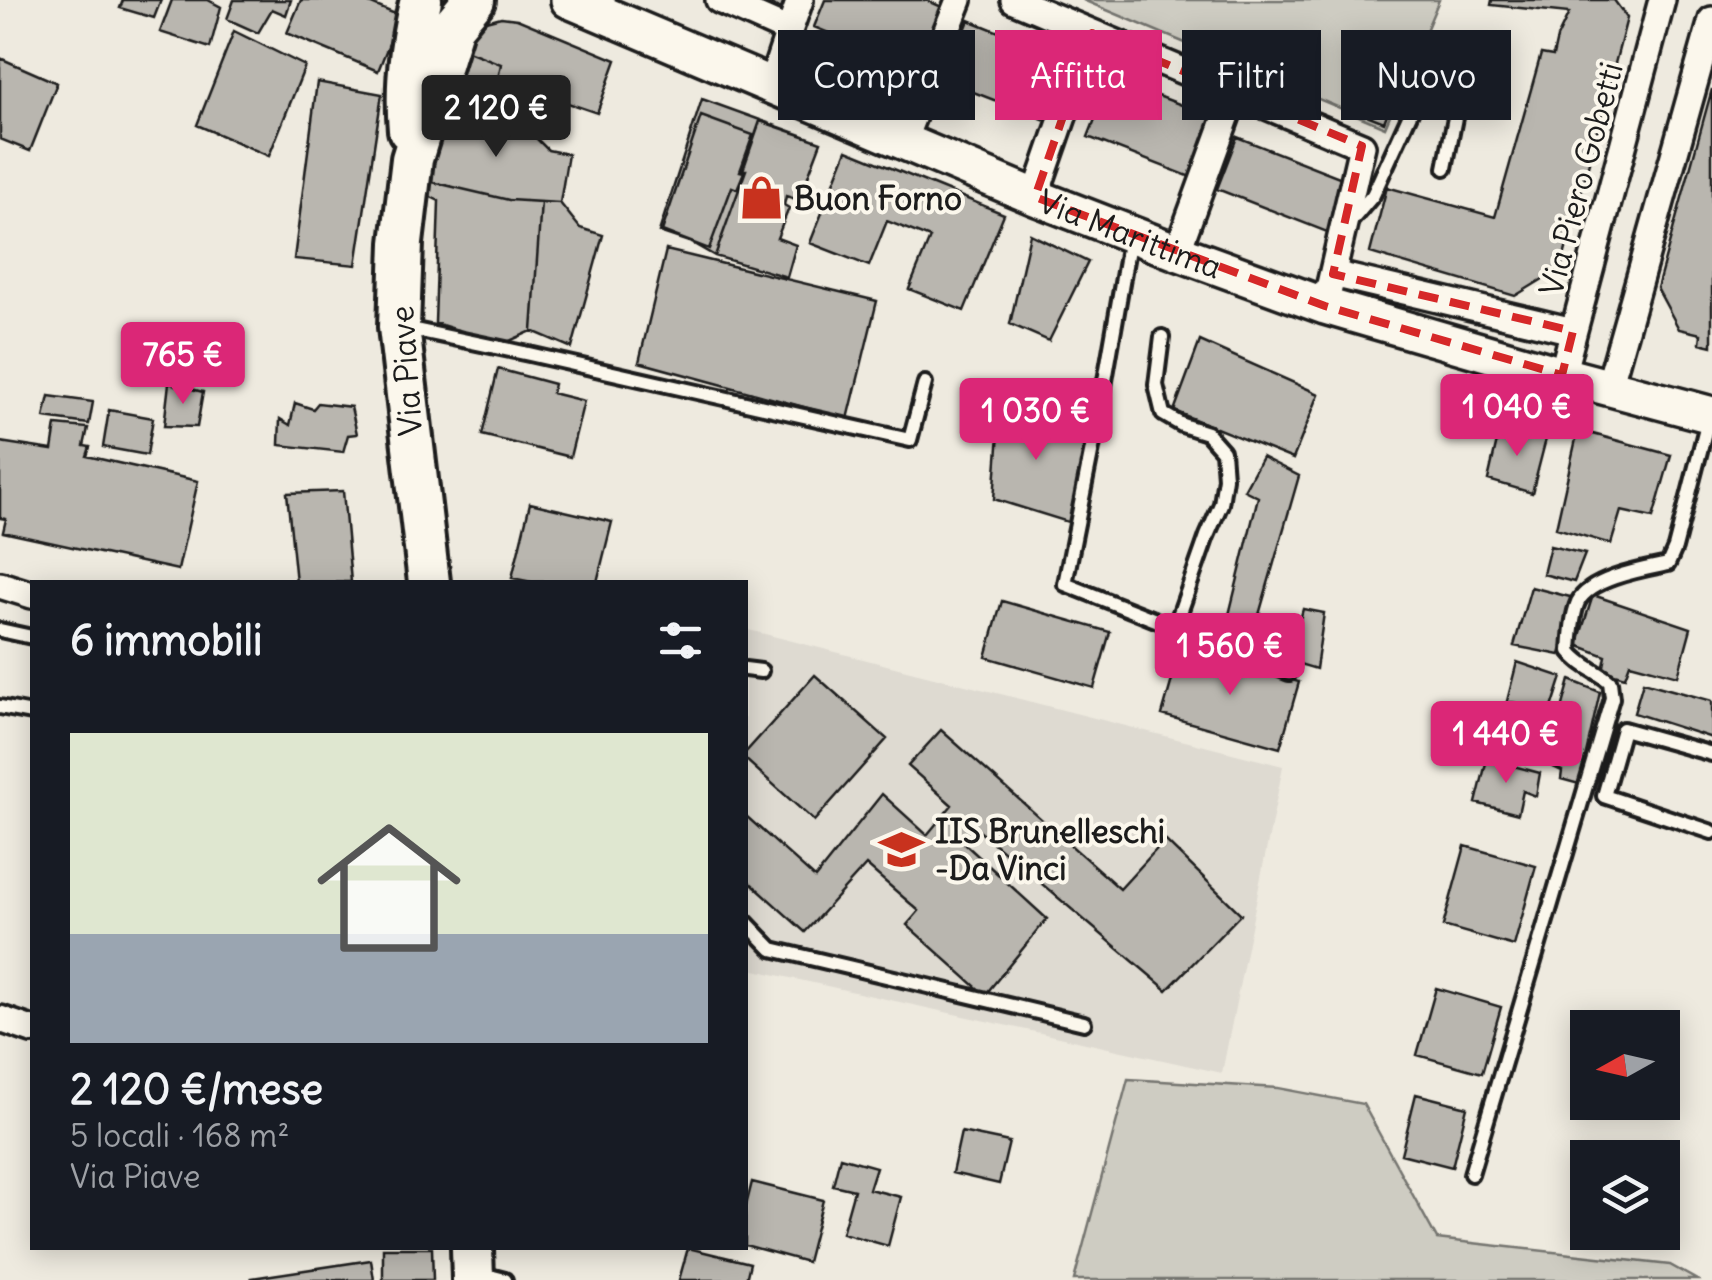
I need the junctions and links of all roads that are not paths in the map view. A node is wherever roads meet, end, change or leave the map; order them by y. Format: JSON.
{"nodes":[{"id":1,"x":420,"y":0,"type":"edge"},
{"id":2,"x":440,"y":0,"type":"edge"},
{"id":3,"x":471,"y":0,"type":"edge"},
{"id":4,"x":568,"y":0,"type":"edge"},
{"id":5,"x":719,"y":0,"type":"edge"},
{"id":6,"x":800,"y":0,"type":"edge"},
{"id":7,"x":960,"y":0,"type":"edge"},
{"id":8,"x":1014,"y":0,"type":"edge"},
{"id":9,"x":1662,"y":0,"type":"edge"},
{"id":10,"x":1712,"y":20,"type":"edge"},
{"id":11,"x":789,"y":30,"type":"joint"},
{"id":12,"x":1085,"y":30,"type":"edge"},
{"id":13,"x":778,"y":63,"type":"edge"},
{"id":14,"x":771,"y":84,"type":"junction"},
{"id":15,"x":1062,"y":120,"type":"edge"},
{"id":16,"x":1225,"y":120,"type":"edge"},
{"id":17,"x":1300,"y":120,"type":"edge"},
{"id":18,"x":903,"y":141,"type":"junction"},
{"id":19,"x":412,"y":159,"type":"junction"},
{"id":20,"x":1445,"y":168,"type":"dead end"},
{"id":21,"x":1035,"y":197,"type":"junction"},
{"id":22,"x":1343,"y":230,"type":"junction"},
{"id":23,"x":1130,"y":234,"type":"junction"},
{"id":24,"x":1177,"y":252,"type":"junction"},
{"id":25,"x":1329,"y":290,"type":"junction"},
{"id":26,"x":399,"y":327,"type":"junction"},
{"id":27,"x":1573,"y":331,"type":"junction"},
{"id":28,"x":1162,"y":337,"type":"dead end"},
{"id":29,"x":1562,"y":375,"type":"junction"},
{"id":30,"x":926,"y":383,"type":"dead end"},
{"id":31,"x":1610,"y":387,"type":"junction"},
{"id":32,"x":1711,"y":414,"type":"edge"},
{"id":33,"x":428,"y":580,"type":"edge"},
{"id":34,"x":0,"y":585,"type":"edge"},
{"id":35,"x":30,"y":594,"type":"edge"},
{"id":36,"x":1176,"y":626,"type":"junction"},
{"id":37,"x":0,"y":630,"type":"edge"},
{"id":38,"x":30,"y":637,"type":"edge"},
{"id":39,"x":748,"y":669,"type":"edge"},
{"id":40,"x":762,"y":671,"type":"dead end"},
{"id":41,"x":1289,"y":673,"type":"dead end"},
{"id":42,"x":0,"y":706,"type":"edge"},
{"id":43,"x":30,"y":713,"type":"edge"},
{"id":44,"x":1712,"y":754,"type":"edge"},
{"id":45,"x":1712,"y":832,"type":"edge"},
{"id":46,"x":748,"y":924,"type":"edge"},
{"id":47,"x":0,"y":1019,"type":"edge"},
{"id":48,"x":1084,"y":1023,"type":"dead end"},
{"id":49,"x":30,"y":1029,"type":"edge"},
{"id":50,"x":1471,"y":1174,"type":"dead end"}],
"edges":[{"from":1,"to":19,"type":"main road","name":"Via Piave"},
{"from":2,"to":3,"type":"main road"},
{"from":3,"to":19,"type":"main road","name":"Via Piave"},
{"from":4,"to":14,"type":"main road","name":"Via Marittima"},
{"from":5,"to":11,"type":"street"},
{"from":6,"to":11,"type":"street"},
{"from":7,"to":18,"type":"street"},
{"from":8,"to":12,"type":"street"},
{"from":9,"to":27,"type":"street","name":"Via Piero Gobetti"},
{"from":10,"to":31,"type":"street"},
{"from":13,"to":14,"type":"street"},
{"from":14,"to":18,"type":"main road","name":"Via Marittima"},
{"from":15,"to":21,"type":"street"},
{"from":16,"to":24,"type":"street"},
{"from":17,"to":22,"type":"street"},
{"from":18,"to":21,"type":"main road","name":"Via Marittima"},
{"from":19,"to":26,"type":"main road","name":"Via Piave"},
{"from":20,"to":22,"type":"lane"},
{"from":21,"to":23,"type":"main road","name":"Via Marittima"},
{"from":22,"to":25,"type":"street"},
{"from":23,"to":24,"type":"main road","name":"Via Marittima"},
{"from":23,"to":36,"type":"lane"},
{"from":24,"to":25,"type":"main road","name":"Via Marittima"},
{"from":25,"to":27,"type":"street"},
{"from":25,"to":29,"type":"main road","name":"Via Marittima"},
{"from":26,"to":30,"type":"lane"},
{"from":26,"to":33,"type":"main road","name":"Via Piave"},
{"from":27,"to":29,"type":"street","name":"Via Piero Gobetti"},
{"from":28,"to":36,"type":"lane"},
{"from":29,"to":31,"type":"main road","name":"Via Marittima"},
{"from":31,"to":32,"type":"main road","name":"Via Marittima"},
{"from":32,"to":50,"type":"lane"},
{"from":34,"to":35,"type":"street"},
{"from":36,"to":41,"type":"lane"},
{"from":37,"to":38,"type":"lane"},
{"from":39,"to":40,"type":"lane"},
{"from":42,"to":43,"type":"lane"},
{"from":44,"to":45,"type":"lane"},
{"from":46,"to":48,"type":"lane"},
{"from":47,"to":49,"type":"street"}]}
